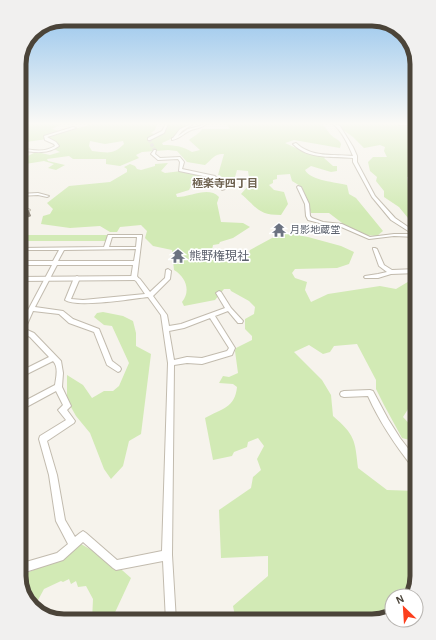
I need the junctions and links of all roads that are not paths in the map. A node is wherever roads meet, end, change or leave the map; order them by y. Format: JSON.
{"nodes":[{"id":1,"x":153,"y":154,"type":"edge"},
{"id":2,"x":320,"y":154,"type":"edge"},
{"id":3,"x":354,"y":154,"type":"edge"},
{"id":4,"x":355,"y":157,"type":"junction"},
{"id":5,"x":299,"y":187,"type":"dead end"},
{"id":6,"x":223,"y":189,"type":"dead end"},
{"id":7,"x":26,"y":195,"type":"edge"},
{"id":8,"x":47,"y":196,"type":"dead end"},
{"id":9,"x":410,"y":230,"type":"edge"},
{"id":10,"x":410,"y":236,"type":"edge"},
{"id":11,"x":106,"y":248,"type":"junction"},
{"id":12,"x":138,"y":248,"type":"junction"},
{"id":13,"x":26,"y":249,"type":"edge"},
{"id":14,"x":62,"y":249,"type":"junction"},
{"id":15,"x":375,"y":249,"type":"dead end"},
{"id":16,"x":26,"y":263,"type":"edge"},
{"id":17,"x":55,"y":263,"type":"junction"},
{"id":18,"x":135,"y":263,"type":"junction"},
{"id":19,"x":168,"y":271,"type":"dead end"},
{"id":20,"x":410,"y":271,"type":"edge"},
{"id":21,"x":391,"y":272,"type":"junction"},
{"id":22,"x":367,"y":277,"type":"dead end"},
{"id":23,"x":47,"y":278,"type":"junction"},
{"id":24,"x":77,"y":278,"type":"junction"},
{"id":25,"x":134,"y":278,"type":"junction"},
{"id":26,"x":26,"y":279,"type":"edge"},
{"id":27,"x":219,"y":293,"type":"dead end"},
{"id":28,"x":150,"y":295,"type":"junction"},
{"id":29,"x":32,"y":309,"type":"junction"},
{"id":30,"x":228,"y":309,"type":"junction"},
{"id":31,"x":211,"y":315,"type":"junction"},
{"id":32,"x":26,"y":320,"type":"edge"},
{"id":33,"x":240,"y":321,"type":"dead end"},
{"id":34,"x":167,"y":329,"type":"junction"},
{"id":35,"x":26,"y":333,"type":"edge"},
{"id":36,"x":54,"y":358,"type":"junction"},
{"id":37,"x":171,"y":363,"type":"junction"},
{"id":38,"x":118,"y":370,"type":"dead end"},
{"id":39,"x":26,"y":372,"type":"edge"},
{"id":40,"x":58,"y":387,"type":"junction"},
{"id":41,"x":344,"y":394,"type":"dead end"},
{"id":42,"x":26,"y":404,"type":"edge"},
{"id":43,"x":410,"y":457,"type":"edge"},
{"id":44,"x":74,"y":545,"type":"junction"},
{"id":45,"x":167,"y":555,"type":"junction"},
{"id":46,"x":26,"y":566,"type":"edge"},
{"id":47,"x":170,"y":614,"type":"edge"}],
"edges":[{"from":1,"to":6,"type":"street"},
{"from":2,"to":4,"type":"street"},
{"from":3,"to":4,"type":"street"},
{"from":4,"to":9,"type":"street"},
{"from":5,"to":10,"type":"street"},
{"from":7,"to":8,"type":"street"},
{"from":11,"to":12,"type":"street"},
{"from":11,"to":12,"type":"street"},
{"from":11,"to":14,"type":"street"},
{"from":12,"to":18,"type":"street"},
{"from":13,"to":14,"type":"street"},
{"from":14,"to":17,"type":"street"},
{"from":15,"to":21,"type":"street"},
{"from":16,"to":17,"type":"street"},
{"from":17,"to":18,"type":"street"},
{"from":17,"to":23,"type":"street"},
{"from":18,"to":25,"type":"street"},
{"from":19,"to":28,"type":"street"},
{"from":20,"to":21,"type":"street"},
{"from":21,"to":22,"type":"street"},
{"from":23,"to":24,"type":"street"},
{"from":23,"to":26,"type":"street"},
{"from":23,"to":29,"type":"street"},
{"from":24,"to":25,"type":"street"},
{"from":24,"to":28,"type":"street"},
{"from":25,"to":28,"type":"street"},
{"from":27,"to":30,"type":"street"},
{"from":28,"to":34,"type":"street"},
{"from":29,"to":32,"type":"street"},
{"from":29,"to":38,"type":"street"},
{"from":30,"to":31,"type":"street"},
{"from":30,"to":33,"type":"street"},
{"from":31,"to":34,"type":"street"},
{"from":31,"to":37,"type":"street"},
{"from":34,"to":37,"type":"street"},
{"from":35,"to":36,"type":"street"},
{"from":36,"to":39,"type":"street"},
{"from":36,"to":40,"type":"street"},
{"from":37,"to":45,"type":"street"},
{"from":40,"to":42,"type":"street"},
{"from":40,"to":44,"type":"street"},
{"from":41,"to":43,"type":"street"},
{"from":44,"to":45,"type":"street"},
{"from":44,"to":46,"type":"street"},
{"from":45,"to":47,"type":"street"}]}
